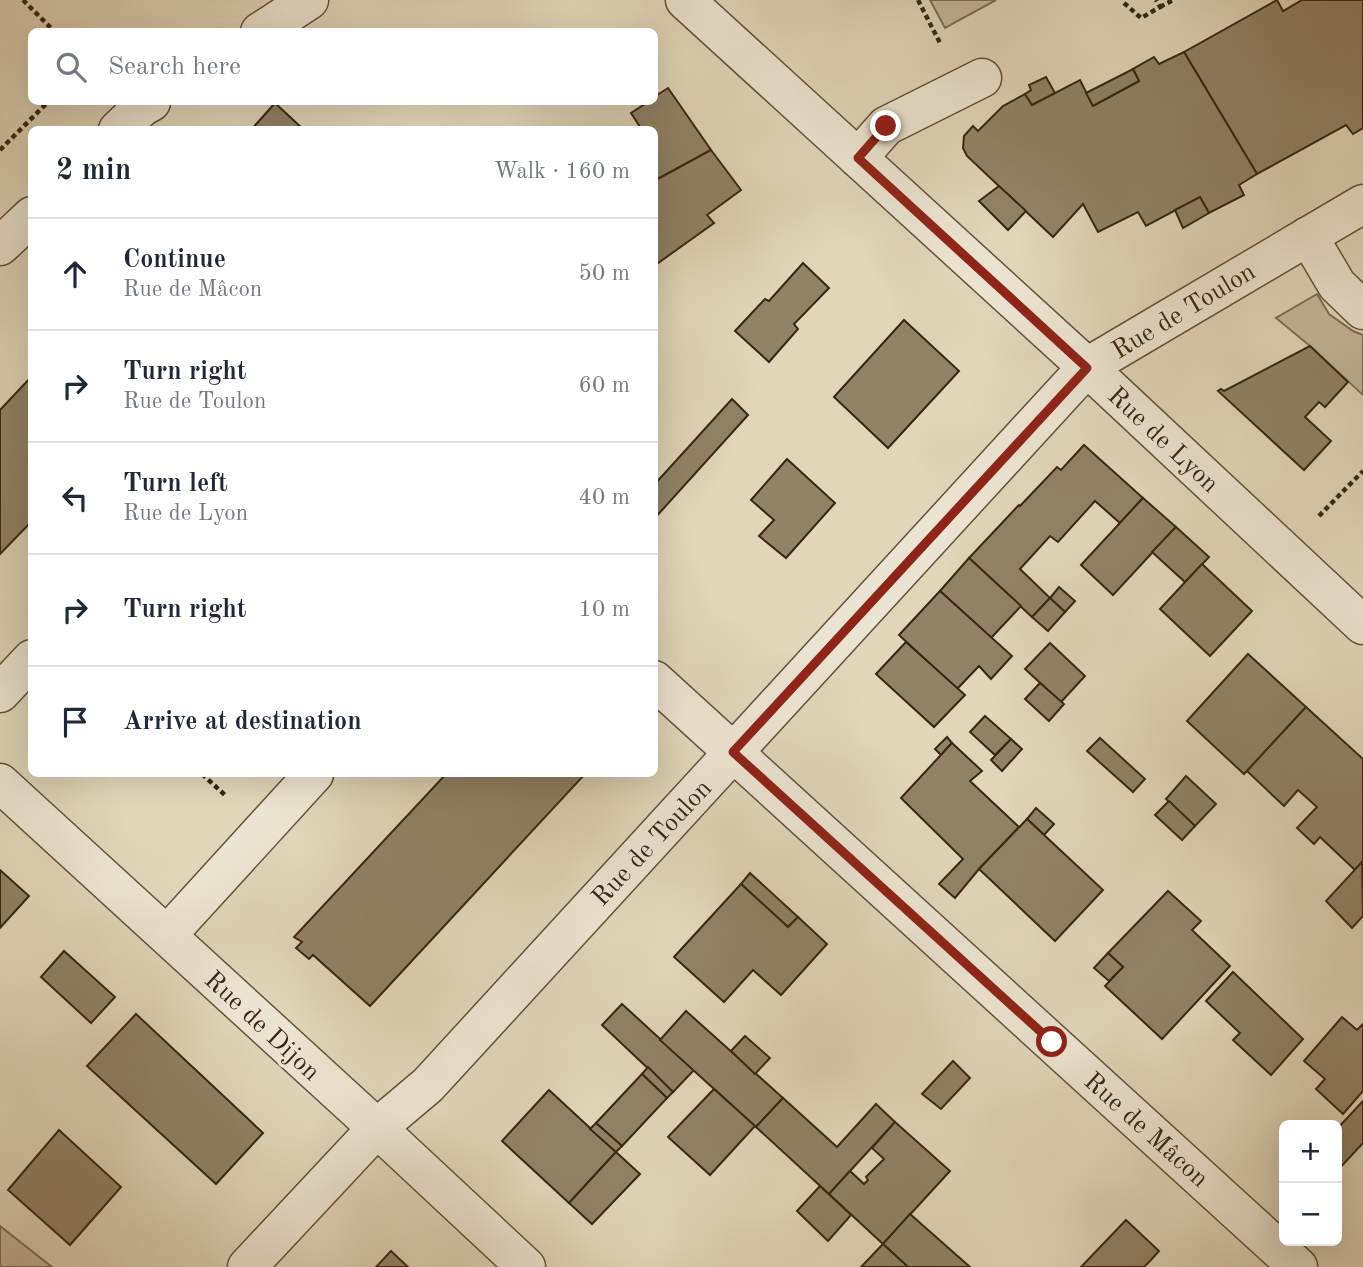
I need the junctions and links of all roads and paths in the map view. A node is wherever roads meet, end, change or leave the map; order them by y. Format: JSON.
{"nodes":[{"id":1,"x":23,"y":0,"type":"edge"},
{"id":2,"x":309,"y":0,"type":"edge"},
{"id":3,"x":918,"y":0,"type":"edge"},
{"id":4,"x":1156,"y":0,"type":"edge"},
{"id":5,"x":1173,"y":0,"type":"edge"},
{"id":6,"x":1124,"y":3,"type":"dead end"},
{"id":7,"x":698,"y":4,"type":"edge"},
{"id":8,"x":1160,"y":7,"type":"junction"},
{"id":9,"x":51,"y":28,"type":"edge"},
{"id":10,"x":266,"y":28,"type":"edge"},
{"id":11,"x":934,"y":32,"type":"dead end"},
{"id":12,"x":982,"y":78,"type":"dead end"},
{"id":13,"x":45,"y":105,"type":"edge"},
{"id":14,"x":146,"y":105,"type":"edge"},
{"id":15,"x":122,"y":126,"type":"edge"},
{"id":16,"x":0,"y":150,"type":"edge"},
{"id":17,"x":858,"y":158,"type":"junction"},
{"id":18,"x":1363,"y":204,"type":"edge"},
{"id":19,"x":28,"y":220,"type":"edge"},
{"id":20,"x":1308,"y":236,"type":"junction"},
{"id":21,"x":0,"y":246,"type":"edge"},
{"id":22,"x":1363,"y":310,"type":"edge"},
{"id":23,"x":1087,"y":368,"type":"junction"},
{"id":24,"x":1362,"y":475,"type":"edge"},
{"id":25,"x":1285,"y":552,"type":"junction"},
{"id":26,"x":1363,"y":625,"type":"edge"},
{"id":27,"x":28,"y":663,"type":"edge"},
{"id":28,"x":658,"y":684,"type":"edge"},
{"id":29,"x":0,"y":693,"type":"edge"},
{"id":30,"x":733,"y":752,"type":"junction"},
{"id":31,"x":311,"y":777,"type":"edge"},
{"id":32,"x":0,"y":783,"type":"edge"},
{"id":33,"x":167,"y":935,"type":"junction"},
{"id":34,"x":377,"y":1128,"type":"junction"},
{"id":35,"x":247,"y":1267,"type":"edge"},
{"id":36,"x":526,"y":1267,"type":"edge"},
{"id":37,"x":1298,"y":1267,"type":"edge"}],
"edges":[{"from":1,"to":9,"type":"path"},
{"from":2,"to":10,"type":"street"},
{"from":3,"to":11,"type":"path"},
{"from":4,"to":8,"type":"path"},
{"from":5,"to":8,"type":"path"},
{"from":6,"to":8,"type":"path"},
{"from":7,"to":17,"type":"street","name":"Rue de Lyon"},
{"from":12,"to":17,"type":"street"},
{"from":13,"to":16,"type":"path"},
{"from":14,"to":15,"type":"street"},
{"from":17,"to":23,"type":"street","name":"Rue de Lyon"},
{"from":18,"to":20,"type":"street","name":"Rue de Toulon"},
{"from":19,"to":21,"type":"street"},
{"from":20,"to":22,"type":"street"},
{"from":20,"to":23,"type":"street","name":"Rue de Toulon"},
{"from":23,"to":25,"type":"street","name":"Rue de Lyon"},
{"from":23,"to":30,"type":"street","name":"Rue de Toulon"},
{"from":24,"to":25,"type":"path"},
{"from":25,"to":26,"type":"street","name":"Rue de Lyon"},
{"from":27,"to":29,"type":"street"},
{"from":28,"to":30,"type":"street","name":"Rue de Mâcon"},
{"from":30,"to":34,"type":"street","name":"Rue de Toulon"},
{"from":30,"to":37,"type":"street","name":"Rue de Mâcon"},
{"from":31,"to":33,"type":"street"},
{"from":32,"to":33,"type":"street","name":"Rue de Dijon"},
{"from":33,"to":34,"type":"street","name":"Rue de Dijon"},
{"from":34,"to":35,"type":"street","name":"Rue de Toulon"},
{"from":34,"to":36,"type":"street","name":"Rue de Dijon"}]}
